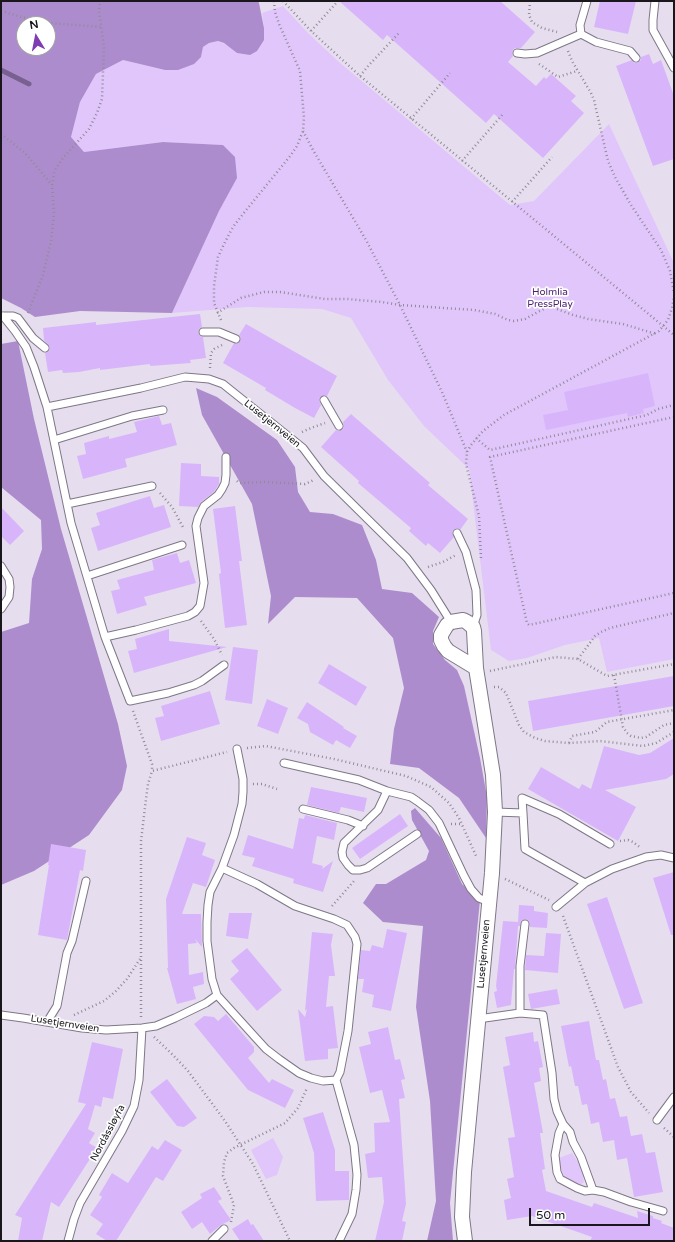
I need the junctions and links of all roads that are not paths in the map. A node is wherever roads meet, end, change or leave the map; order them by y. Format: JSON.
{"nodes":[{"id":1,"x":588,"y":1,"type":"edge"},
{"id":2,"x":655,"y":1,"type":"edge"},
{"id":3,"x":581,"y":34,"type":"junction"},
{"id":4,"x":518,"y":53,"type":"dead end"},
{"id":5,"x":636,"y":58,"type":"dead end"},
{"id":6,"x":674,"y":68,"type":"edge"},
{"id":7,"x":2,"y":316,"type":"edge"},
{"id":8,"x":203,"y":332,"type":"dead end"},
{"id":9,"x":236,"y":339,"type":"dead end"},
{"id":10,"x":45,"y":348,"type":"dead end"},
{"id":11,"x":324,"y":400,"type":"dead end"},
{"id":12,"x":47,"y":407,"type":"junction"},
{"id":13,"x":163,"y":410,"type":"dead end"},
{"id":14,"x":339,"y":426,"type":"dead end"},
{"id":15,"x":54,"y":440,"type":"junction"},
{"id":16,"x":226,"y":457,"type":"dead end"},
{"id":17,"x":152,"y":486,"type":"road end"},
{"id":18,"x":67,"y":504,"type":"junction"},
{"id":19,"x":457,"y":533,"type":"dead end"},
{"id":20,"x":182,"y":545,"type":"dead end"},
{"id":21,"x":1,"y":566,"type":"edge"},
{"id":22,"x":87,"y":576,"type":"junction"},
{"id":23,"x":1,"y":609,"type":"edge"},
{"id":24,"x":451,"y":622,"type":"junction"},
{"id":25,"x":473,"y":627,"type":"junction"},
{"id":26,"x":105,"y":637,"type":"junction"},
{"id":27,"x":224,"y":665,"type":"road end"},
{"id":28,"x":482,"y":670,"type":"junction"},
{"id":29,"x":237,"y":750,"type":"road end"},
{"id":30,"x":284,"y":763,"type":"dead end"},
{"id":31,"x":387,"y":791,"type":"junction"},
{"id":32,"x":303,"y":810,"type":"dead end"},
{"id":33,"x":495,"y":812,"type":"junction"},
{"id":34,"x":523,"y":813,"type":"junction"},
{"id":35,"x":363,"y":826,"type":"junction"},
{"id":36,"x":417,"y":834,"type":"dead end"},
{"id":37,"x":610,"y":844,"type":"road end"},
{"id":38,"x":674,"y":858,"type":"edge"},
{"id":39,"x":222,"y":868,"type":"junction"},
{"id":40,"x":86,"y":881,"type":"dead end"},
{"id":41,"x":585,"y":883,"type":"junction"},
{"id":42,"x":489,"y":902,"type":"junction"},
{"id":43,"x":556,"y":906,"type":"road end"},
{"id":44,"x":525,"y":924,"type":"dead end"},
{"id":45,"x":217,"y":995,"type":"junction"},
{"id":46,"x":520,"y":1013,"type":"junction"},
{"id":47,"x":1,"y":1015,"type":"edge"},
{"id":48,"x":478,"y":1019,"type":"junction"},
{"id":49,"x":50,"y":1023,"type":"junction"},
{"id":50,"x":142,"y":1028,"type":"junction"},
{"id":51,"x":336,"y":1080,"type":"junction"},
{"id":52,"x":674,"y":1097,"type":"edge"},
{"id":53,"x":657,"y":1120,"type":"road end"},
{"id":54,"x":563,"y":1124,"type":"junction"},
{"id":55,"x":593,"y":1190,"type":"junction"},
{"id":56,"x":663,"y":1211,"type":"dead end"},
{"id":57,"x":224,"y":1229,"type":"road end"},
{"id":58,"x":68,"y":1241,"type":"edge"},
{"id":59,"x":212,"y":1241,"type":"edge"},
{"id":60,"x":339,"y":1241,"type":"edge"},
{"id":61,"x":465,"y":1241,"type":"edge"}],
"edges":[{"from":1,"to":3,"type":"lane"},
{"from":2,"to":6,"type":"lane"},
{"from":3,"to":4,"type":"lane"},
{"from":3,"to":5,"type":"lane"},
{"from":7,"to":10,"type":"lane"},
{"from":7,"to":12,"type":"lane"},
{"from":8,"to":9,"type":"lane"},
{"from":11,"to":14,"type":"lane"},
{"from":12,"to":15,"type":"lane"},
{"from":12,"to":24,"type":"lane","name":"Lusetjernveien"},
{"from":13,"to":15,"type":"lane"},
{"from":15,"to":18,"type":"lane"},
{"from":16,"to":26,"type":"lane"},
{"from":17,"to":18,"type":"lane"},
{"from":18,"to":22,"type":"lane"},
{"from":19,"to":25,"type":"lane"},
{"from":20,"to":22,"type":"lane"},
{"from":21,"to":23,"type":"lane"},
{"from":22,"to":26,"type":"lane"},
{"from":24,"to":25,"type":"street"},
{"from":24,"to":28,"type":"street"},
{"from":25,"to":28,"type":"street","name":"Lusetjernveien"},
{"from":26,"to":27,"type":"lane"},
{"from":28,"to":33,"type":"street","name":"Lusetjernveien"},
{"from":29,"to":39,"type":"lane"},
{"from":30,"to":31,"type":"lane"},
{"from":31,"to":35,"type":"lane"},
{"from":31,"to":42,"type":"lane"},
{"from":32,"to":35,"type":"lane"},
{"from":33,"to":34,"type":"lane"},
{"from":33,"to":42,"type":"street","name":"Lusetjernveien"},
{"from":34,"to":37,"type":"lane"},
{"from":34,"to":41,"type":"lane"},
{"from":35,"to":36,"type":"lane"},
{"from":38,"to":41,"type":"lane"},
{"from":39,"to":45,"type":"lane"},
{"from":39,"to":51,"type":"lane"},
{"from":40,"to":49,"type":"lane"},
{"from":41,"to":43,"type":"lane"},
{"from":42,"to":48,"type":"street","name":"Lusetjernveien"},
{"from":44,"to":46,"type":"lane"},
{"from":45,"to":50,"type":"lane","name":"Lusetjernveien"},
{"from":45,"to":51,"type":"lane"},
{"from":46,"to":48,"type":"lane"},
{"from":46,"to":54,"type":"lane"},
{"from":47,"to":49,"type":"lane","name":"Lusetjernveien"},
{"from":48,"to":61,"type":"street","name":"Lusetjernveien"},
{"from":49,"to":50,"type":"lane","name":"Lusetjernveien"},
{"from":50,"to":58,"type":"lane","name":"Nordåssløyfa"},
{"from":51,"to":60,"type":"lane"},
{"from":52,"to":53,"type":"lane"},
{"from":54,"to":55,"type":"lane"},
{"from":54,"to":55,"type":"lane"},
{"from":55,"to":56,"type":"lane"},
{"from":57,"to":59,"type":"lane"}]}
